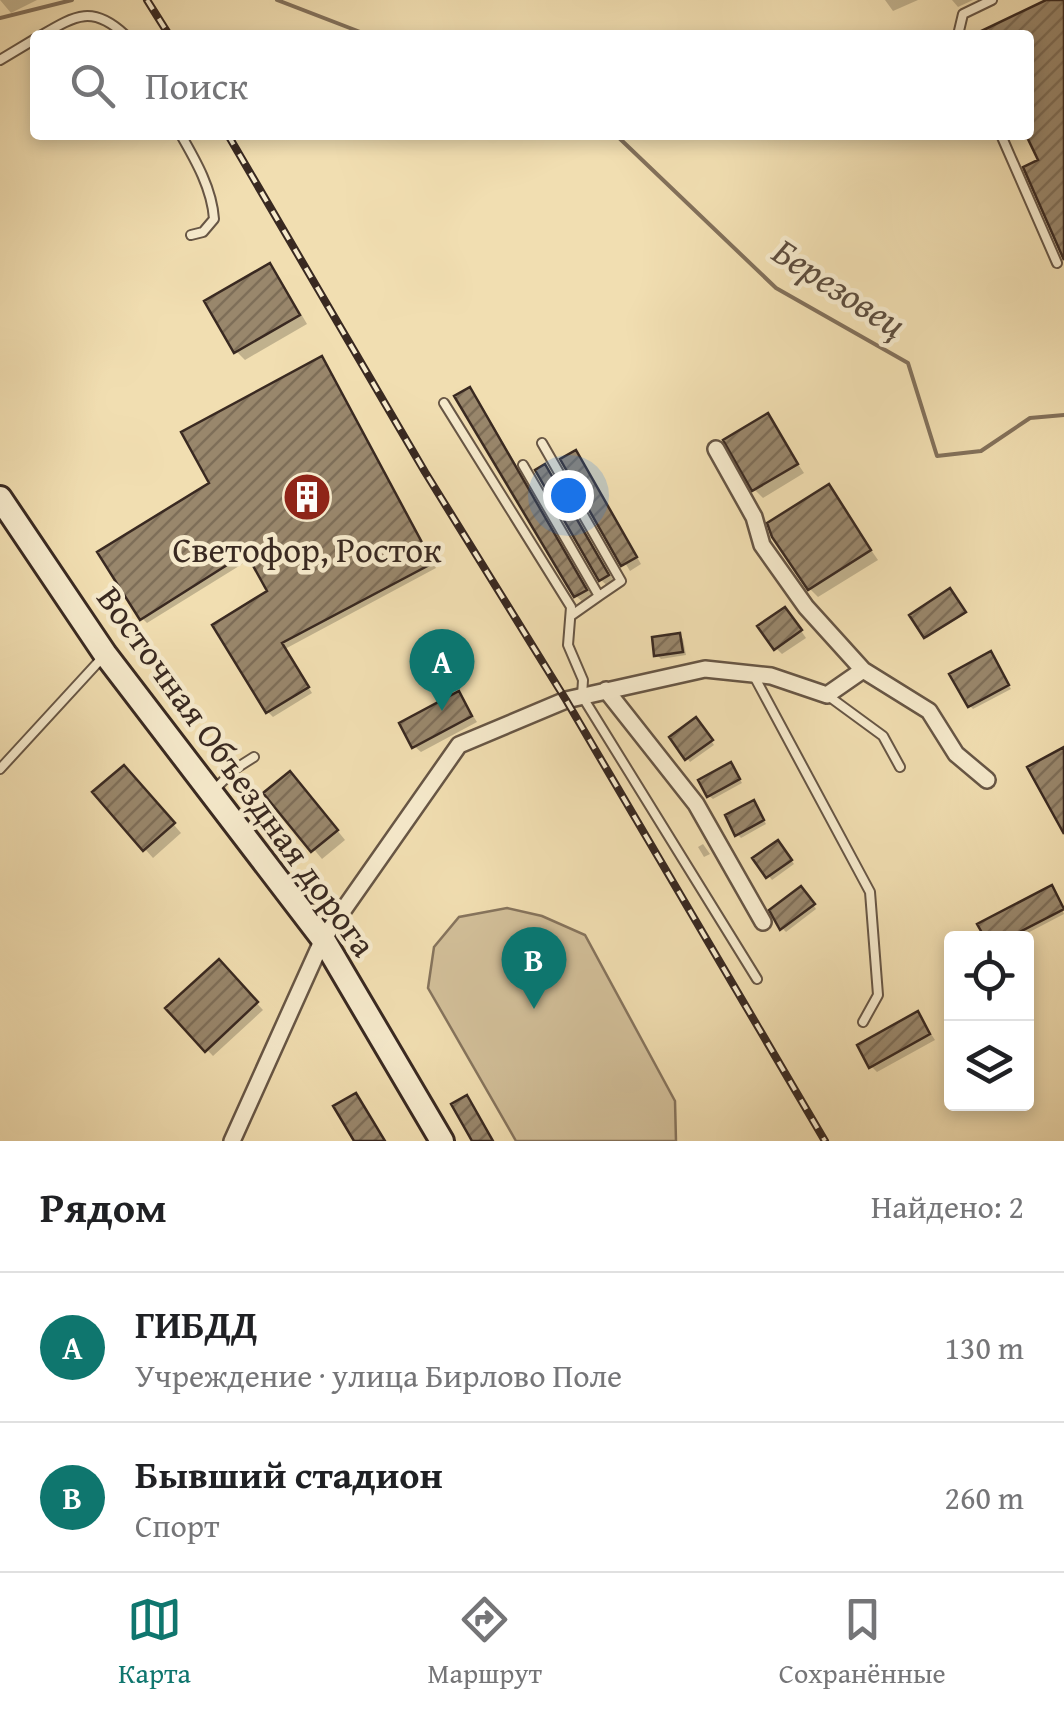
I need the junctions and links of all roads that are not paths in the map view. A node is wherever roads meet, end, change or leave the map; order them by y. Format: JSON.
{"nodes":[{"id":1,"x":992,"y":0,"type":"edge"},
{"id":2,"x":50,"y":30,"type":"edge"},
{"id":3,"x":118,"y":30,"type":"edge"},
{"id":4,"x":959,"y":30,"type":"edge"},
{"id":5,"x":30,"y":42,"type":"edge"},
{"id":6,"x":0,"y":60,"type":"edge"},
{"id":7,"x":184,"y":140,"type":"edge"},
{"id":8,"x":1003,"y":140,"type":"edge"},
{"id":9,"x":191,"y":234,"type":"dead end"},
{"id":10,"x":1057,"y":263,"type":"dead end"},
{"id":11,"x":444,"y":403,"type":"dead end"},
{"id":12,"x":542,"y":443,"type":"dead end"},
{"id":13,"x":716,"y":449,"type":"dead end"},
{"id":14,"x":523,"y":465,"type":"dead end"},
{"id":15,"x":0,"y":498,"type":"edge"},
{"id":16,"x":599,"y":596,"type":"junction"},
{"id":17,"x":572,"y":615,"type":"junction"},
{"id":18,"x":105,"y":654,"type":"junction"},
{"id":19,"x":863,"y":670,"type":"junction"},
{"id":20,"x":752,"y":672,"type":"junction"},
{"id":21,"x":606,"y":690,"type":"junction"},
{"id":22,"x":827,"y":695,"type":"junction"},
{"id":23,"x":582,"y":696,"type":"junction"},
{"id":24,"x":254,"y":756,"type":"dead end"},
{"id":25,"x":900,"y":767,"type":"dead end"},
{"id":26,"x":0,"y":768,"type":"edge"},
{"id":27,"x":987,"y":780,"type":"dead end"},
{"id":28,"x":211,"y":793,"type":"junction"},
{"id":29,"x":762,"y":922,"type":"dead end"},
{"id":30,"x":323,"y":940,"type":"junction"},
{"id":31,"x":757,"y":979,"type":"dead end"},
{"id":32,"x":864,"y":1022,"type":"dead end"},
{"id":33,"x":232,"y":1141,"type":"edge"},
{"id":34,"x":442,"y":1141,"type":"edge"}],
"edges":[{"from":1,"to":4,"type":"lane"},
{"from":2,"to":3,"type":"lane"},
{"from":5,"to":6,"type":"lane"},
{"from":7,"to":9,"type":"lane"},
{"from":8,"to":10,"type":"lane"},
{"from":11,"to":17,"type":"lane"},
{"from":12,"to":16,"type":"lane"},
{"from":13,"to":19,"type":"street"},
{"from":14,"to":16,"type":"lane"},
{"from":15,"to":18,"type":"main road","name":"Восточная Объездная дорога"},
{"from":16,"to":17,"type":"lane"},
{"from":17,"to":23,"type":"lane"},
{"from":18,"to":26,"type":"lane"},
{"from":18,"to":28,"type":"main road","name":"Восточная Объездная дорога"},
{"from":19,"to":22,"type":"street"},
{"from":19,"to":27,"type":"street"},
{"from":20,"to":21,"type":"street"},
{"from":20,"to":22,"type":"street"},
{"from":20,"to":32,"type":"lane"},
{"from":21,"to":23,"type":"street"},
{"from":21,"to":29,"type":"street"},
{"from":22,"to":25,"type":"lane"},
{"from":23,"to":30,"type":"street"},
{"from":23,"to":31,"type":"lane"},
{"from":24,"to":28,"type":"lane"},
{"from":28,"to":30,"type":"main road","name":"Восточная Объездная дорога"},
{"from":30,"to":33,"type":"street"},
{"from":30,"to":34,"type":"main road","name":"Восточная Объездная дорога"}]}
